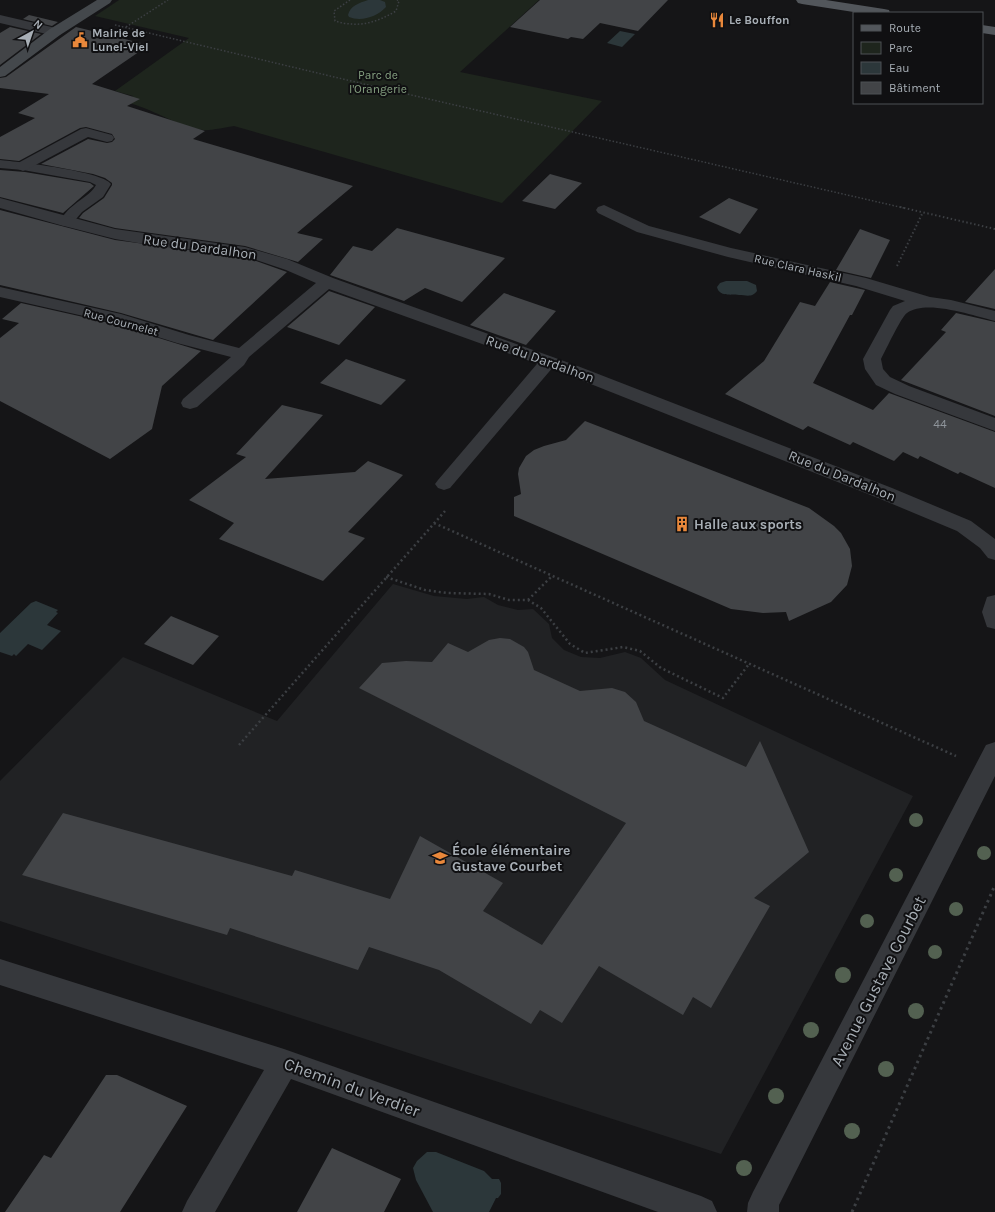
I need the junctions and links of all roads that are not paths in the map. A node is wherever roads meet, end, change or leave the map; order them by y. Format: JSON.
{"nodes":[{"id":1,"x":106,"y":0,"type":"edge"},
{"id":2,"x":802,"y":0,"type":"edge"},
{"id":3,"x":878,"y":12,"type":"edge"},
{"id":4,"x":0,"y":19,"type":"edge"},
{"id":5,"x":983,"y":29,"type":"edge"},
{"id":6,"x":995,"y":31,"type":"edge"},
{"id":7,"x":55,"y":32,"type":"junction"},
{"id":8,"x":0,"y":73,"type":"edge"},
{"id":9,"x":107,"y":138,"type":"dead end"},
{"id":10,"x":0,"y":164,"type":"edge"},
{"id":11,"x":23,"y":166,"type":"junction"},
{"id":12,"x":0,"y":203,"type":"edge"},
{"id":13,"x":604,"y":210,"type":"dead end"},
{"id":14,"x":66,"y":222,"type":"junction"},
{"id":15,"x":327,"y":282,"type":"junction"},
{"id":16,"x":0,"y":292,"type":"edge"},
{"id":17,"x":928,"y":302,"type":"junction"},
{"id":18,"x":995,"y":316,"type":"edge"},
{"id":19,"x":242,"y":354,"type":"junction"},
{"id":20,"x":548,"y":362,"type":"junction"},
{"id":21,"x":190,"y":403,"type":"dead end"},
{"id":22,"x":995,"y":425,"type":"edge"},
{"id":23,"x":444,"y":484,"type":"dead end"},
{"id":24,"x":995,"y":553,"type":"edge"},
{"id":25,"x":995,"y":603,"type":"edge"},
{"id":26,"x":995,"y":621,"type":"edge"},
{"id":27,"x":990,"y":761,"type":"edge"},
{"id":28,"x":0,"y":972,"type":"edge"},
{"id":29,"x":284,"y":1063,"type":"junction"},
{"id":30,"x":198,"y":1212,"type":"edge"},
{"id":31,"x":701,"y":1212,"type":"edge"},
{"id":32,"x":763,"y":1212,"type":"edge"}],
"edges":[{"from":1,"to":7,"type":"street"},
{"from":2,"to":3,"type":"main road"},
{"from":4,"to":7,"type":"street"},
{"from":5,"to":6,"type":"main road"},
{"from":7,"to":8,"type":"street"},
{"from":9,"to":11,"type":"street"},
{"from":10,"to":11,"type":"lane"},
{"from":11,"to":14,"type":"lane"},
{"from":12,"to":14,"type":"street","name":"Rue du Dardalhon"},
{"from":13,"to":17,"type":"street","name":"Rue Clara Haskil"},
{"from":14,"to":15,"type":"street","name":"Rue du Dardalhon"},
{"from":15,"to":19,"type":"street"},
{"from":15,"to":20,"type":"street","name":"Rue du Dardalhon"},
{"from":16,"to":19,"type":"street","name":"Rue Cournelet"},
{"from":17,"to":18,"type":"street","name":"Rue Clara Haskil"},
{"from":17,"to":22,"type":"street"},
{"from":19,"to":21,"type":"street"},
{"from":20,"to":23,"type":"lane"},
{"from":20,"to":24,"type":"street","name":"Rue du Dardalhon"},
{"from":25,"to":26,"type":"street"},
{"from":27,"to":32,"type":"street","name":"Avenue Gustave Courbet"},
{"from":28,"to":29,"type":"street","name":"Chemin du Verdier"},
{"from":29,"to":30,"type":"street"},
{"from":29,"to":31,"type":"street","name":"Chemin du Verdier"}]}
